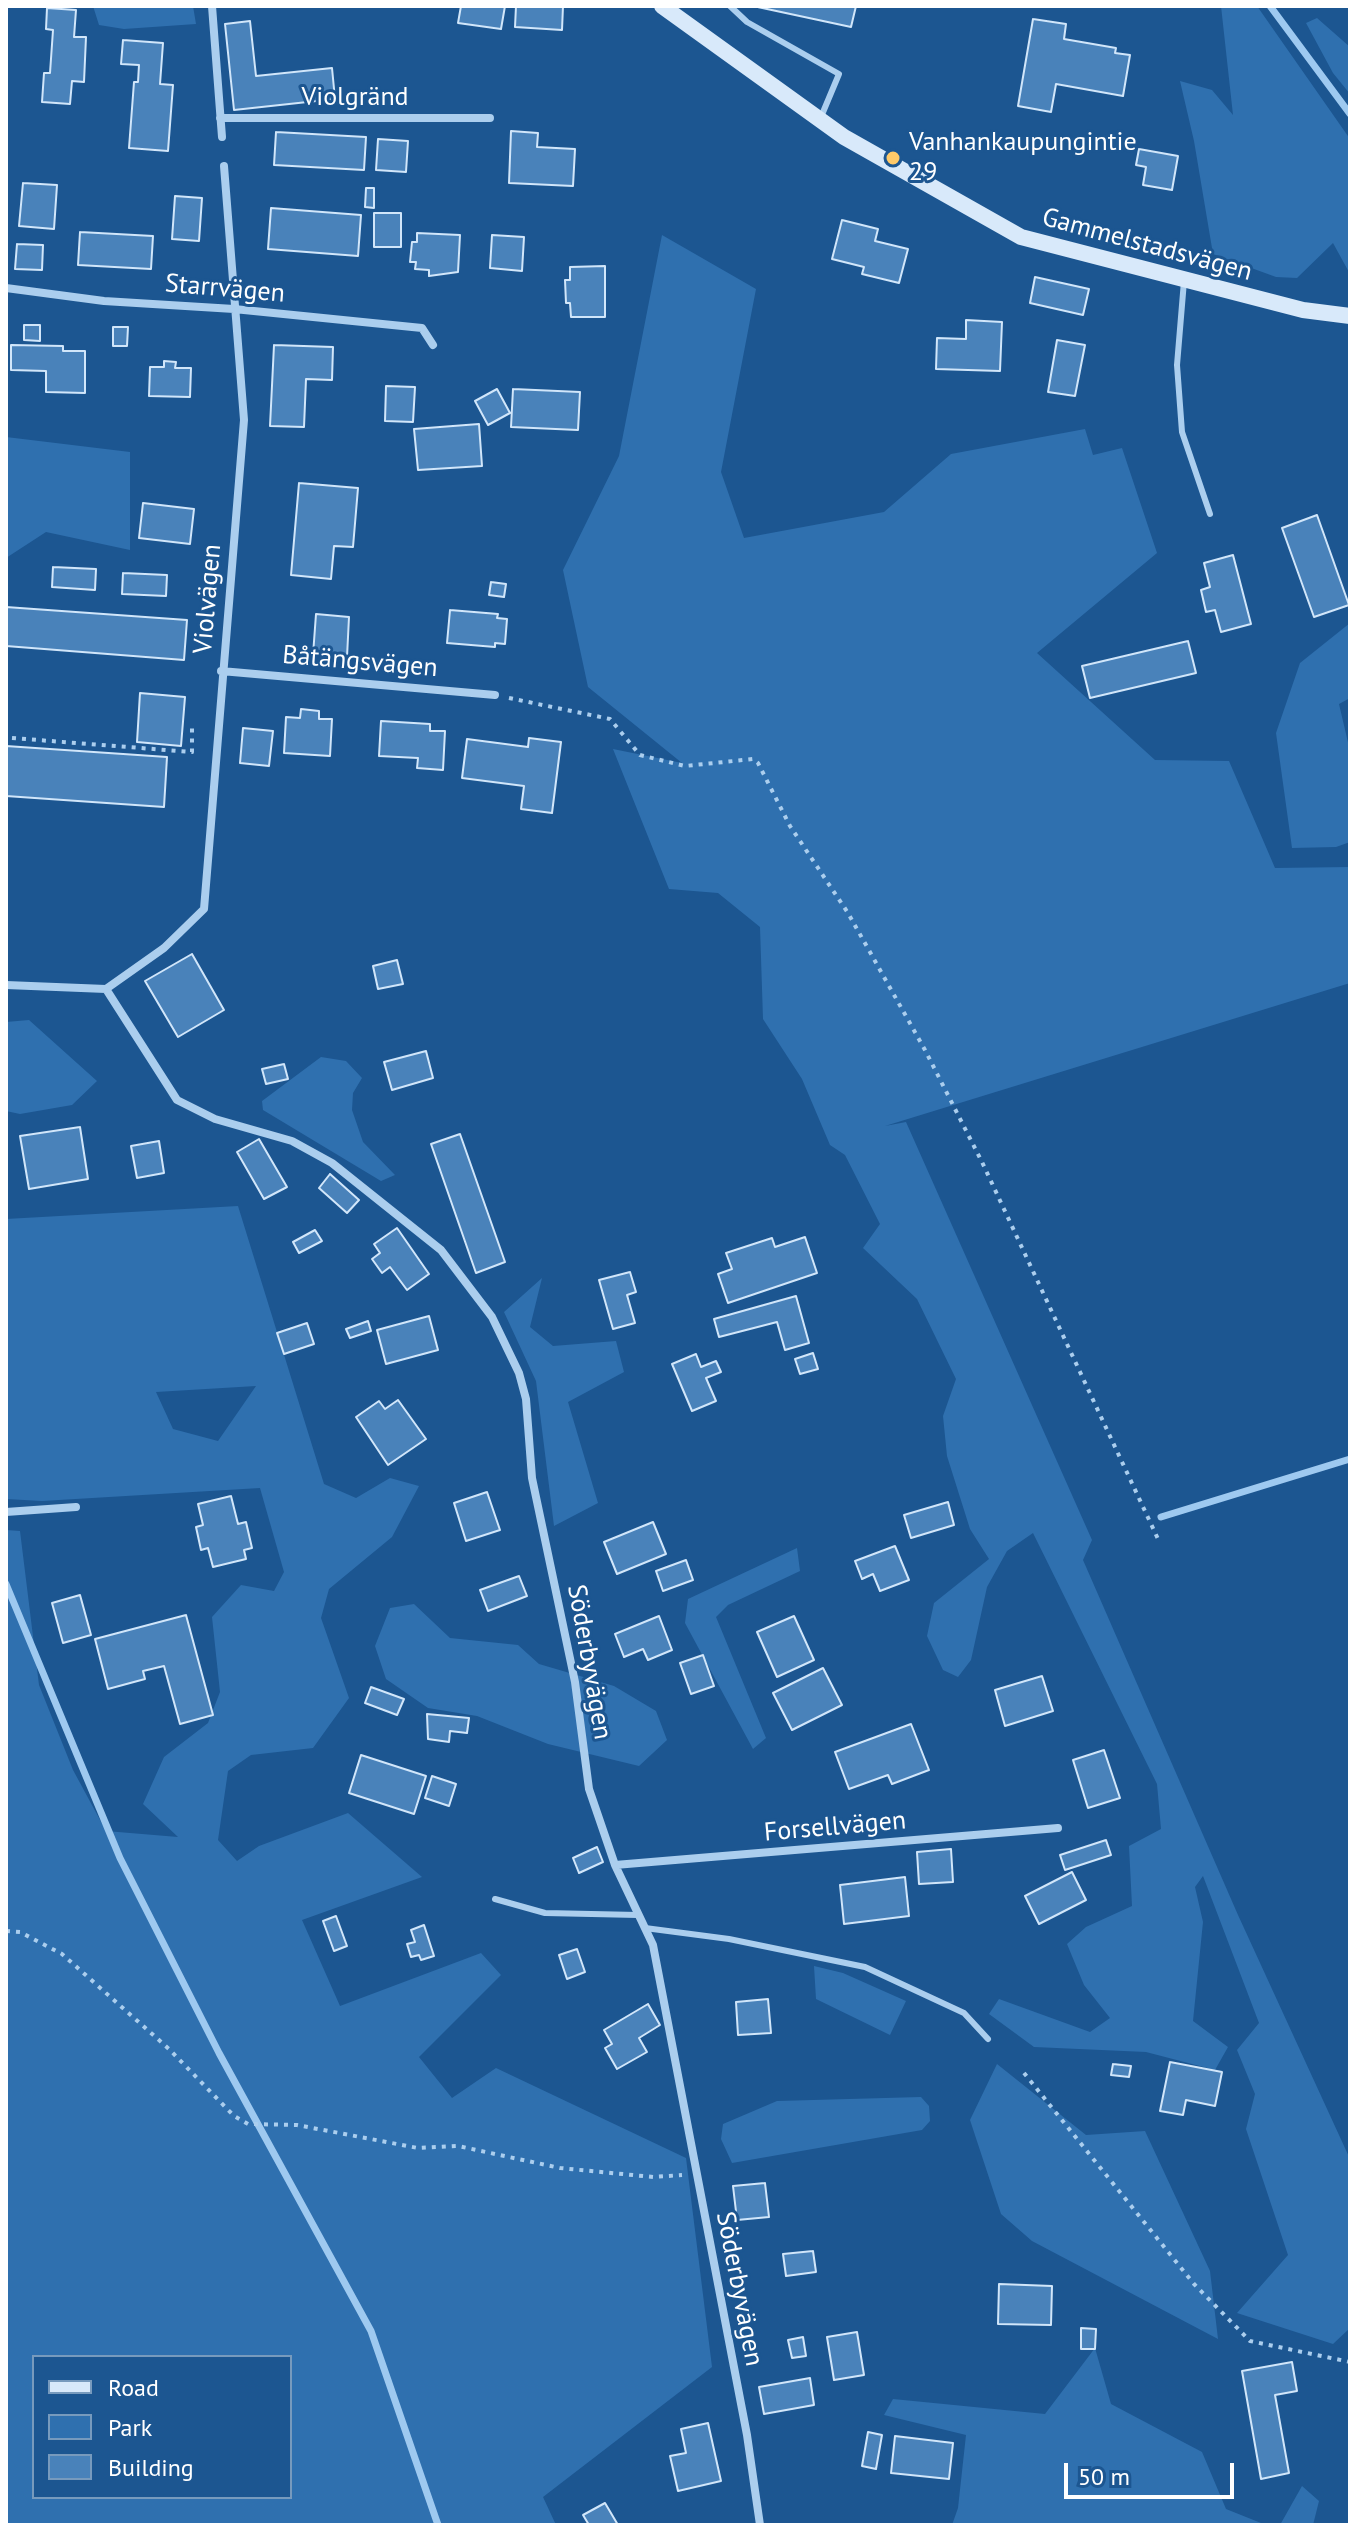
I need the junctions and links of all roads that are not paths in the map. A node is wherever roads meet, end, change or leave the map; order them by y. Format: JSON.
{"nodes":[{"id":1,"x":212,"y":6,"type":"edge"},
{"id":2,"x":662,"y":6,"type":"edge"},
{"id":3,"x":730,"y":6,"type":"edge"},
{"id":4,"x":220,"y":118,"type":"junction"},
{"id":5,"x":490,"y":118,"type":"dead end"},
{"id":6,"x":820,"y":120,"type":"junction"},
{"id":7,"x":222,"y":137,"type":"dead end"},
{"id":8,"x":224,"y":166,"type":"dead end"},
{"id":9,"x":1184,"y":281,"type":"junction"},
{"id":10,"x":6,"y":288,"type":"edge"},
{"id":11,"x":234,"y":309,"type":"junction"},
{"id":12,"x":1350,"y":316,"type":"edge"},
{"id":13,"x":433,"y":345,"type":"dead end"},
{"id":14,"x":1210,"y":514,"type":"dead end"},
{"id":15,"x":221,"y":671,"type":"junction"},
{"id":16,"x":495,"y":695,"type":"road end"},
{"id":17,"x":6,"y":985,"type":"edge"},
{"id":18,"x":106,"y":989,"type":"junction"},
{"id":19,"x":76,"y":1507,"type":"dead end"},
{"id":20,"x":6,"y":1512,"type":"edge"},
{"id":21,"x":1058,"y":1828,"type":"dead end"},
{"id":22,"x":615,"y":1865,"type":"junction"},
{"id":23,"x":495,"y":1899,"type":"dead end"},
{"id":24,"x":638,"y":1915,"type":"junction"},
{"id":25,"x":645,"y":1928,"type":"junction"},
{"id":26,"x":988,"y":2039,"type":"dead end"},
{"id":27,"x":760,"y":2525,"type":"edge"}],
"edges":[{"from":1,"to":4,"type":"street"},
{"from":2,"to":6,"type":"street","name":"Gammelstadsvägen"},
{"from":3,"to":6,"type":"lane"},
{"from":4,"to":5,"type":"street","name":"Violgränd"},
{"from":4,"to":7,"type":"street"},
{"from":6,"to":9,"type":"street","name":"Gammelstadsvägen"},
{"from":8,"to":11,"type":"street","name":"Violvägen"},
{"from":9,"to":12,"type":"street","name":"Gammelstadsvägen"},
{"from":9,"to":14,"type":"lane"},
{"from":10,"to":11,"type":"street","name":"Starrvägen"},
{"from":11,"to":13,"type":"street","name":"Starrvägen"},
{"from":11,"to":15,"type":"street","name":"Violvägen"},
{"from":15,"to":16,"type":"street","name":"Båtängsvägen"},
{"from":15,"to":18,"type":"street","name":"Violvägen"},
{"from":17,"to":18,"type":"street"},
{"from":18,"to":22,"type":"street","name":"Söderbyvägen"},
{"from":19,"to":20,"type":"street"},
{"from":21,"to":22,"type":"street","name":"Forsellvägen"},
{"from":22,"to":24,"type":"street","name":"Söderbyvägen"},
{"from":23,"to":24,"type":"lane"},
{"from":24,"to":25,"type":"street","name":"Söderbyvägen"},
{"from":25,"to":26,"type":"lane"},
{"from":25,"to":27,"type":"street","name":"Söderbyvägen"}]}
